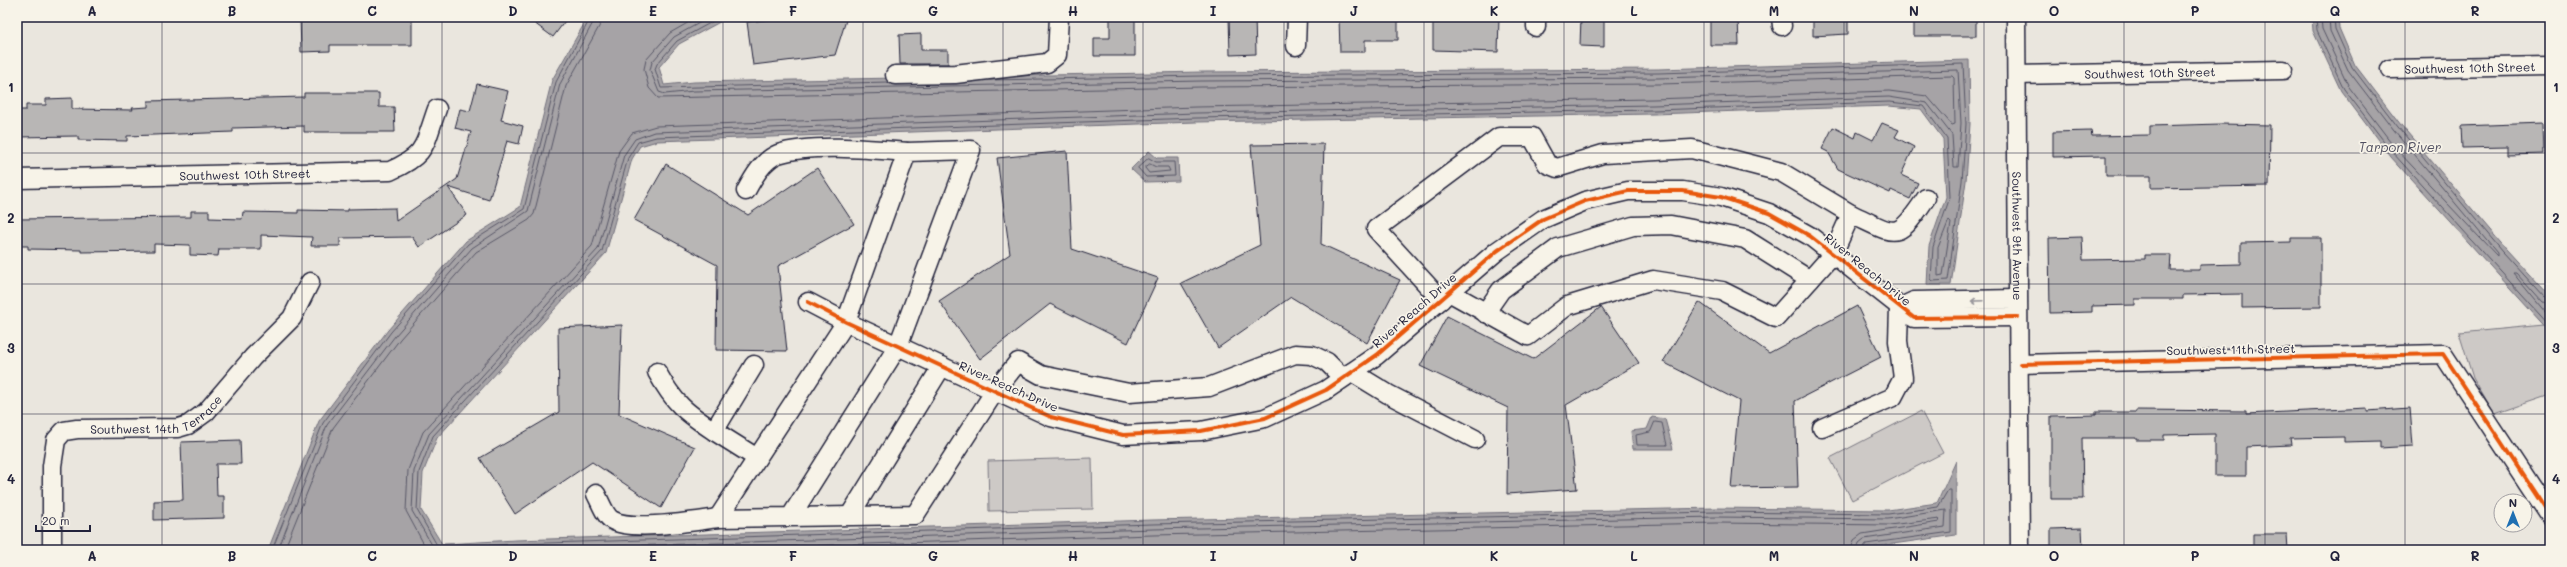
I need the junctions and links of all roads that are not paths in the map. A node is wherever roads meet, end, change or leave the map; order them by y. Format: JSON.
{"nodes":[{"id":1,"x":1059,"y":17,"type":"edge"},
{"id":2,"x":1297,"y":17,"type":"edge"},
{"id":3,"x":2016,"y":17,"type":"edge"},
{"id":4,"x":1296,"y":46,"type":"dead end"},
{"id":5,"x":2550,"y":66,"type":"edge"},
{"id":6,"x":2390,"y":69,"type":"dead end"},
{"id":7,"x":2283,"y":70,"type":"dead end"},
{"id":8,"x":895,"y":75,"type":"dead end"},
{"id":9,"x":2017,"y":75,"type":"junction"},
{"id":10,"x":437,"y":109,"type":"dead end"},
{"id":11,"x":907,"y":152,"type":"junction"},
{"id":12,"x":17,"y":179,"type":"edge"},
{"id":13,"x":746,"y":191,"type":"dead end"},
{"id":14,"x":1926,"y":198,"type":"dead end"},
{"id":15,"x":1851,"y":214,"type":"junction"},
{"id":16,"x":1833,"y":254,"type":"junction"},
{"id":17,"x":1810,"y":280,"type":"junction"},
{"id":18,"x":310,"y":282,"type":"dead end"},
{"id":19,"x":1445,"y":296,"type":"junction"},
{"id":20,"x":2016,"y":299,"type":"junction"},
{"id":21,"x":808,"y":302,"type":"dead end"},
{"id":22,"x":1899,"y":308,"type":"junction"},
{"id":23,"x":1485,"y":313,"type":"junction"},
{"id":24,"x":2017,"y":317,"type":"junction"},
{"id":25,"x":846,"y":322,"type":"junction"},
{"id":26,"x":898,"y":346,"type":"junction"},
{"id":27,"x":2020,"y":364,"type":"junction"},
{"id":28,"x":754,"y":365,"type":"dead end"},
{"id":29,"x":942,"y":366,"type":"junction"},
{"id":30,"x":657,"y":372,"type":"dead end"},
{"id":31,"x":1348,"y":375,"type":"junction"},
{"id":32,"x":995,"y":391,"type":"junction"},
{"id":33,"x":1822,"y":428,"type":"dead end"},
{"id":34,"x":714,"y":431,"type":"junction"},
{"id":35,"x":1475,"y":439,"type":"dead end"},
{"id":36,"x":757,"y":458,"type":"junction"},
{"id":37,"x":596,"y":494,"type":"dead end"},
{"id":38,"x":850,"y":515,"type":"junction"},
{"id":39,"x":791,"y":516,"type":"junction"},
{"id":40,"x":2550,"y":516,"type":"edge"},
{"id":41,"x":718,"y":518,"type":"junction"},
{"id":42,"x":52,"y":550,"type":"edge"},
{"id":43,"x":2020,"y":550,"type":"edge"}],
"edges":[{"from":1,"to":8,"type":"street"},
{"from":2,"to":4,"type":"street"},
{"from":3,"to":9,"type":"street","name":"Southwest 9th Avenue"},
{"from":5,"to":6,"type":"street","name":"Southwest 10th Street"},
{"from":7,"to":9,"type":"street","name":"Southwest 10th Street"},
{"from":9,"to":20,"type":"street","name":"Southwest 9th Avenue"},
{"from":10,"to":12,"type":"street","name":"Southwest 10th Street"},
{"from":11,"to":13,"type":"street"},
{"from":11,"to":25,"type":"street"},
{"from":11,"to":26,"type":"street"},
{"from":14,"to":15,"type":"street"},
{"from":15,"to":16,"type":"street"},
{"from":15,"to":19,"type":"street"},
{"from":16,"to":17,"type":"street"},
{"from":16,"to":19,"type":"street","name":"River Reach Drive"},
{"from":16,"to":22,"type":"street","name":"River Reach Drive"},
{"from":17,"to":23,"type":"street"},
{"from":17,"to":23,"type":"street"},
{"from":18,"to":42,"type":"street","name":"Southwest 14th Terrace"},
{"from":19,"to":23,"type":"street"},
{"from":19,"to":31,"type":"street","name":"River Reach Drive"},
{"from":20,"to":22,"type":"street","name":"River Reach Drive","one_way":true},
{"from":20,"to":24,"type":"street","name":"Southwest 9th Avenue"},
{"from":21,"to":25,"type":"street","name":"River Reach Drive"},
{"from":22,"to":24,"type":"street","name":"River Reach Drive"},
{"from":22,"to":33,"type":"street"},
{"from":24,"to":27,"type":"street","name":"Southwest 9th Avenue"},
{"from":25,"to":26,"type":"street","name":"River Reach Drive"},
{"from":25,"to":36,"type":"street"},
{"from":26,"to":29,"type":"street","name":"River Reach Drive"},
{"from":26,"to":39,"type":"street"},
{"from":27,"to":40,"type":"street","name":"Southwest 11th Street"},
{"from":27,"to":43,"type":"street","name":"Southwest 9th Avenue"},
{"from":28,"to":34,"type":"street"},
{"from":29,"to":32,"type":"street","name":"River Reach Drive"},
{"from":29,"to":38,"type":"street"},
{"from":30,"to":34,"type":"street"},
{"from":31,"to":32,"type":"street","name":"River Reach Drive"},
{"from":31,"to":32,"type":"street"},
{"from":31,"to":35,"type":"street"},
{"from":32,"to":38,"type":"street"},
{"from":34,"to":36,"type":"street"},
{"from":36,"to":41,"type":"street"},
{"from":37,"to":41,"type":"street"},
{"from":38,"to":39,"type":"street"},
{"from":39,"to":41,"type":"street"}]}
